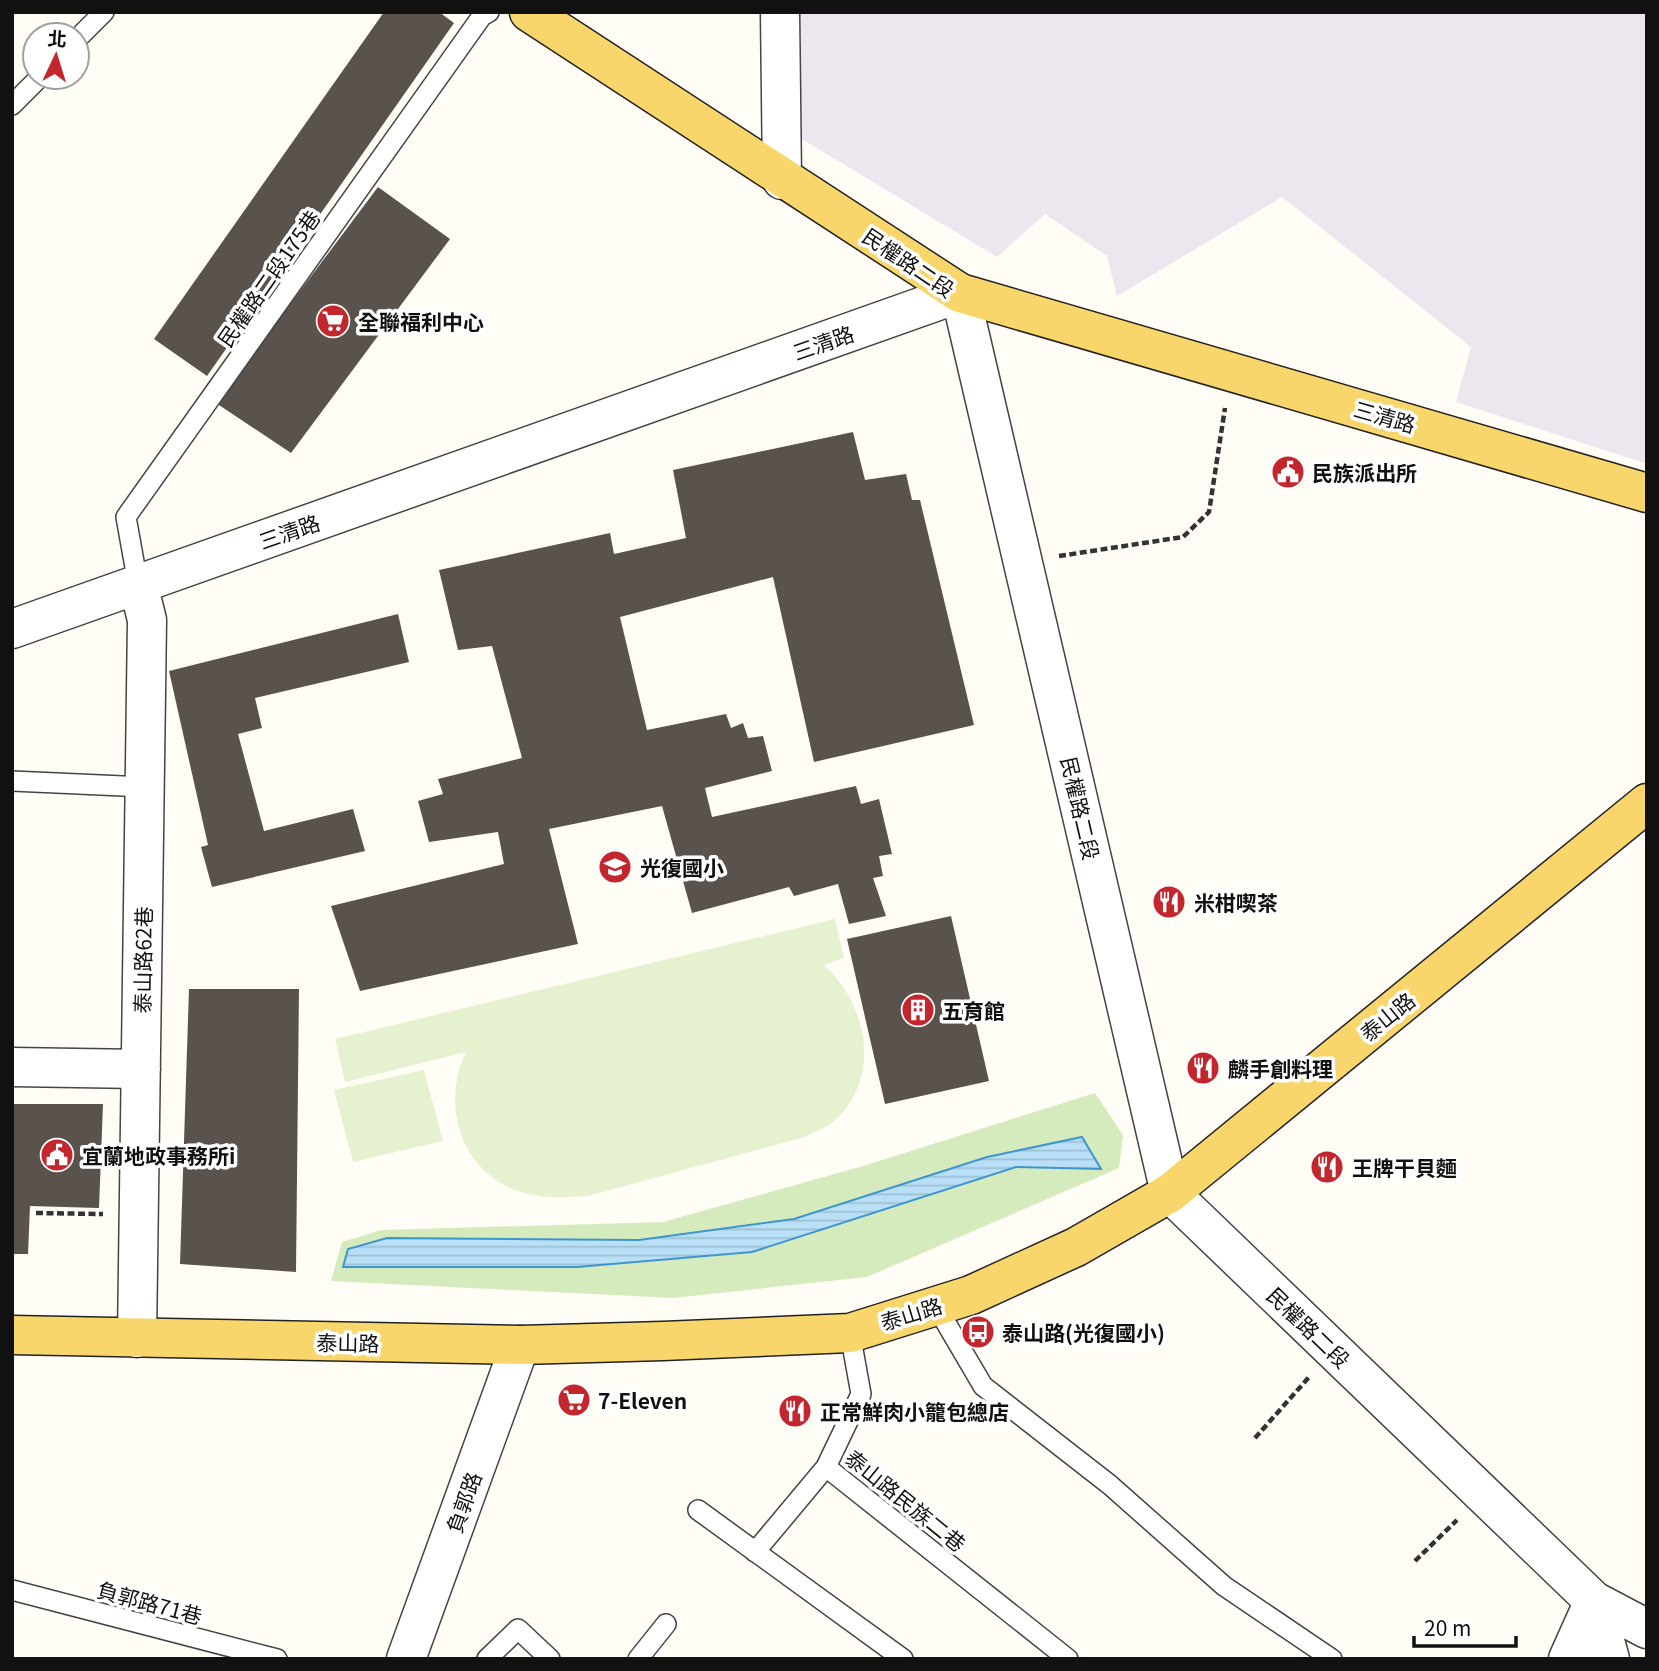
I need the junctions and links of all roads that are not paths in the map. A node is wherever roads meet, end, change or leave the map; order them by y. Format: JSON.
{"nodes":[{"id":1,"x":104,"y":12,"type":"edge"},
{"id":2,"x":489,"y":12,"type":"edge"},
{"id":3,"x":529,"y":12,"type":"edge"},
{"id":4,"x":780,"y":12,"type":"edge"},
{"id":5,"x":91,"y":25,"type":"edge"},
{"id":6,"x":26,"y":91,"type":"edge"},
{"id":7,"x":12,"y":105,"type":"edge"},
{"id":8,"x":782,"y":180,"type":"junction"},
{"id":9,"x":960,"y":293,"type":"junction"},
{"id":10,"x":1647,"y":493,"type":"edge"},
{"id":11,"x":138,"y":584,"type":"junction"},
{"id":12,"x":12,"y":629,"type":"edge"},
{"id":13,"x":12,"y":782,"type":"edge"},
{"id":14,"x":145,"y":787,"type":"junction"},
{"id":15,"x":1647,"y":803,"type":"edge"},
{"id":16,"x":12,"y":1067,"type":"edge"},
{"id":17,"x":141,"y":1069,"type":"junction"},
{"id":18,"x":1170,"y":1193,"type":"junction"},
{"id":19,"x":936,"y":1306,"type":"junction"},
{"id":20,"x":850,"y":1333,"type":"junction"},
{"id":21,"x":12,"y":1335,"type":"edge"},
{"id":22,"x":137,"y":1338,"type":"junction"},
{"id":23,"x":520,"y":1345,"type":"junction"},
{"id":24,"x":826,"y":1466,"type":"junction"},
{"id":25,"x":698,"y":1510,"type":"dead end"},
{"id":26,"x":755,"y":1552,"type":"junction"},
{"id":27,"x":12,"y":1590,"type":"edge"},
{"id":28,"x":1594,"y":1601,"type":"junction"},
{"id":29,"x":666,"y":1624,"type":"dead end"},
{"id":30,"x":1647,"y":1629,"type":"edge"},
{"id":31,"x":277,"y":1659,"type":"edge"},
{"id":32,"x":406,"y":1659,"type":"edge"},
{"id":33,"x":487,"y":1659,"type":"edge"},
{"id":34,"x":550,"y":1659,"type":"edge"},
{"id":35,"x":638,"y":1659,"type":"edge"},
{"id":36,"x":903,"y":1659,"type":"edge"},
{"id":37,"x":1068,"y":1659,"type":"edge"},
{"id":38,"x":1332,"y":1659,"type":"edge"},
{"id":39,"x":1568,"y":1659,"type":"edge"},
{"id":40,"x":1610,"y":1659,"type":"edge"}],
"edges":[{"from":1,"to":5,"type":"lane"},
{"from":2,"to":11,"type":"lane","name":"民權路二段175巷"},
{"from":3,"to":8,"type":"main road","name":"民權路二段"},
{"from":4,"to":8,"type":"street"},
{"from":6,"to":7,"type":"lane"},
{"from":8,"to":9,"type":"main road","name":"民權路二段"},
{"from":9,"to":10,"type":"main road","name":"三清路"},
{"from":9,"to":11,"type":"street","name":"三清路"},
{"from":9,"to":18,"type":"street","name":"民權路二段"},
{"from":11,"to":12,"type":"street","name":"三清路"},
{"from":11,"to":14,"type":"street","name":"泰山路62巷"},
{"from":13,"to":14,"type":"lane"},
{"from":14,"to":17,"type":"street","name":"泰山路62巷"},
{"from":15,"to":18,"type":"main road","name":"泰山路"},
{"from":16,"to":17,"type":"street"},
{"from":17,"to":22,"type":"street","name":"泰山路62巷"},
{"from":18,"to":19,"type":"main road","name":"泰山路"},
{"from":18,"to":28,"type":"street","name":"民權路二段"},
{"from":19,"to":20,"type":"main road","name":"泰山路"},
{"from":19,"to":38,"type":"lane"},
{"from":20,"to":23,"type":"main road","name":"泰山路"},
{"from":20,"to":24,"type":"lane","name":"泰山路民族二巷"},
{"from":21,"to":22,"type":"main road","name":"泰山路"},
{"from":22,"to":23,"type":"main road","name":"泰山路"},
{"from":23,"to":32,"type":"street","name":"負郭路"},
{"from":24,"to":26,"type":"lane"},
{"from":24,"to":37,"type":"lane","name":"泰山路民族二巷"},
{"from":25,"to":26,"type":"lane"},
{"from":26,"to":36,"type":"lane"},
{"from":27,"to":31,"type":"lane","name":"負郭路71巷"},
{"from":28,"to":30,"type":"street","name":"民權路二段"},
{"from":28,"to":39,"type":"street"},
{"from":28,"to":40,"type":"street"},
{"from":29,"to":35,"type":"lane"},
{"from":33,"to":34,"type":"lane"}]}
